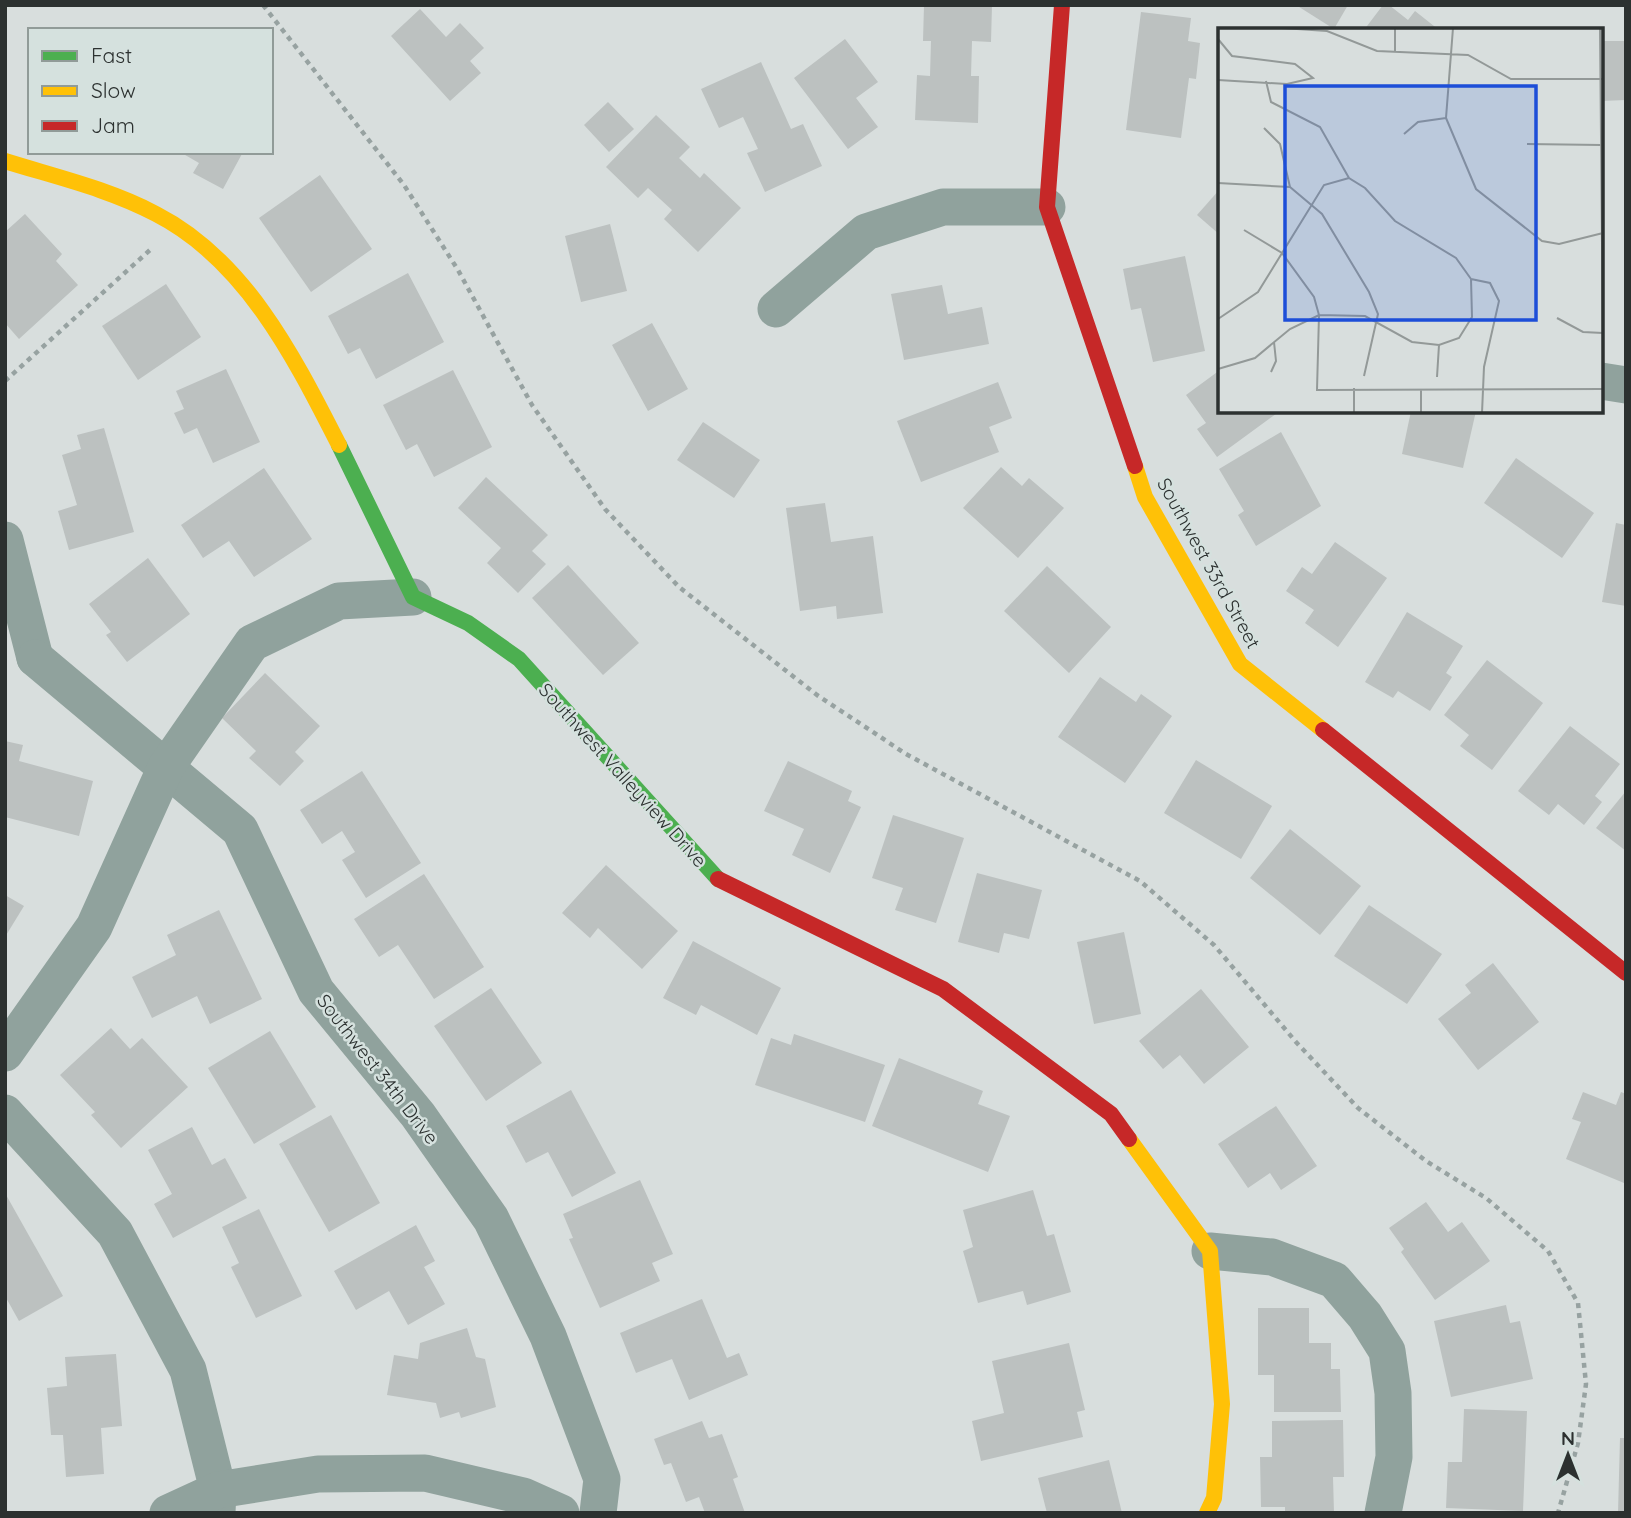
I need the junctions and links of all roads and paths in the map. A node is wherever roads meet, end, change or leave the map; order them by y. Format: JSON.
{"nodes":[{"id":1,"x":263,"y":5,"type":"edge"},
{"id":2,"x":1062,"y":5,"type":"edge"},
{"id":3,"x":5,"y":162,"type":"edge"},
{"id":4,"x":1047,"y":207,"type":"junction"},
{"id":5,"x":177,"y":225,"type":"junction"},
{"id":6,"x":776,"y":309,"type":"dead end"},
{"id":7,"x":5,"y":381,"type":"edge"},
{"id":8,"x":1603,"y":381,"type":"edge"},
{"id":9,"x":1626,"y":385,"type":"edge"},
{"id":10,"x":5,"y":540,"type":"edge"},
{"id":11,"x":413,"y":597,"type":"junction"},
{"id":12,"x":20,"y":662,"type":"edge"},
{"id":13,"x":166,"y":767,"type":"junction"},
{"id":14,"x":1626,"y":973,"type":"edge"},
{"id":15,"x":5,"y":1053,"type":"edge"},
{"id":16,"x":5,"y":1114,"type":"edge"},
{"id":17,"x":1210,"y":1251,"type":"junction"},
{"id":18,"x":218,"y":1501,"type":"edge"},
{"id":19,"x":168,"y":1513,"type":"edge"},
{"id":20,"x":561,"y":1513,"type":"edge"},
{"id":21,"x":598,"y":1513,"type":"edge"},
{"id":22,"x":1207,"y":1513,"type":"edge"},
{"id":23,"x":1383,"y":1513,"type":"edge"},
{"id":24,"x":1558,"y":1513,"type":"edge"}],
"edges":[{"from":1,"to":24,"type":"path"},
{"from":2,"to":4,"type":"street","name":"Southwest 33rd Street"},
{"from":3,"to":5,"type":"street"},
{"from":4,"to":6,"type":"street"},
{"from":4,"to":14,"type":"street","name":"Southwest 33rd Street"},
{"from":5,"to":7,"type":"path"},
{"from":5,"to":11,"type":"street"},
{"from":8,"to":9,"type":"street"},
{"from":10,"to":12,"type":"street"},
{"from":11,"to":13,"type":"street"},
{"from":11,"to":17,"type":"street","name":"Southwest Valleyview Drive"},
{"from":12,"to":13,"type":"street","name":"Southwest 34th Drive"},
{"from":13,"to":15,"type":"street"},
{"from":13,"to":21,"type":"street","name":"Southwest 34th Drive"},
{"from":16,"to":18,"type":"street"},
{"from":17,"to":22,"type":"street"},
{"from":17,"to":23,"type":"street"},
{"from":18,"to":19,"type":"street"},
{"from":18,"to":20,"type":"street"}]}
